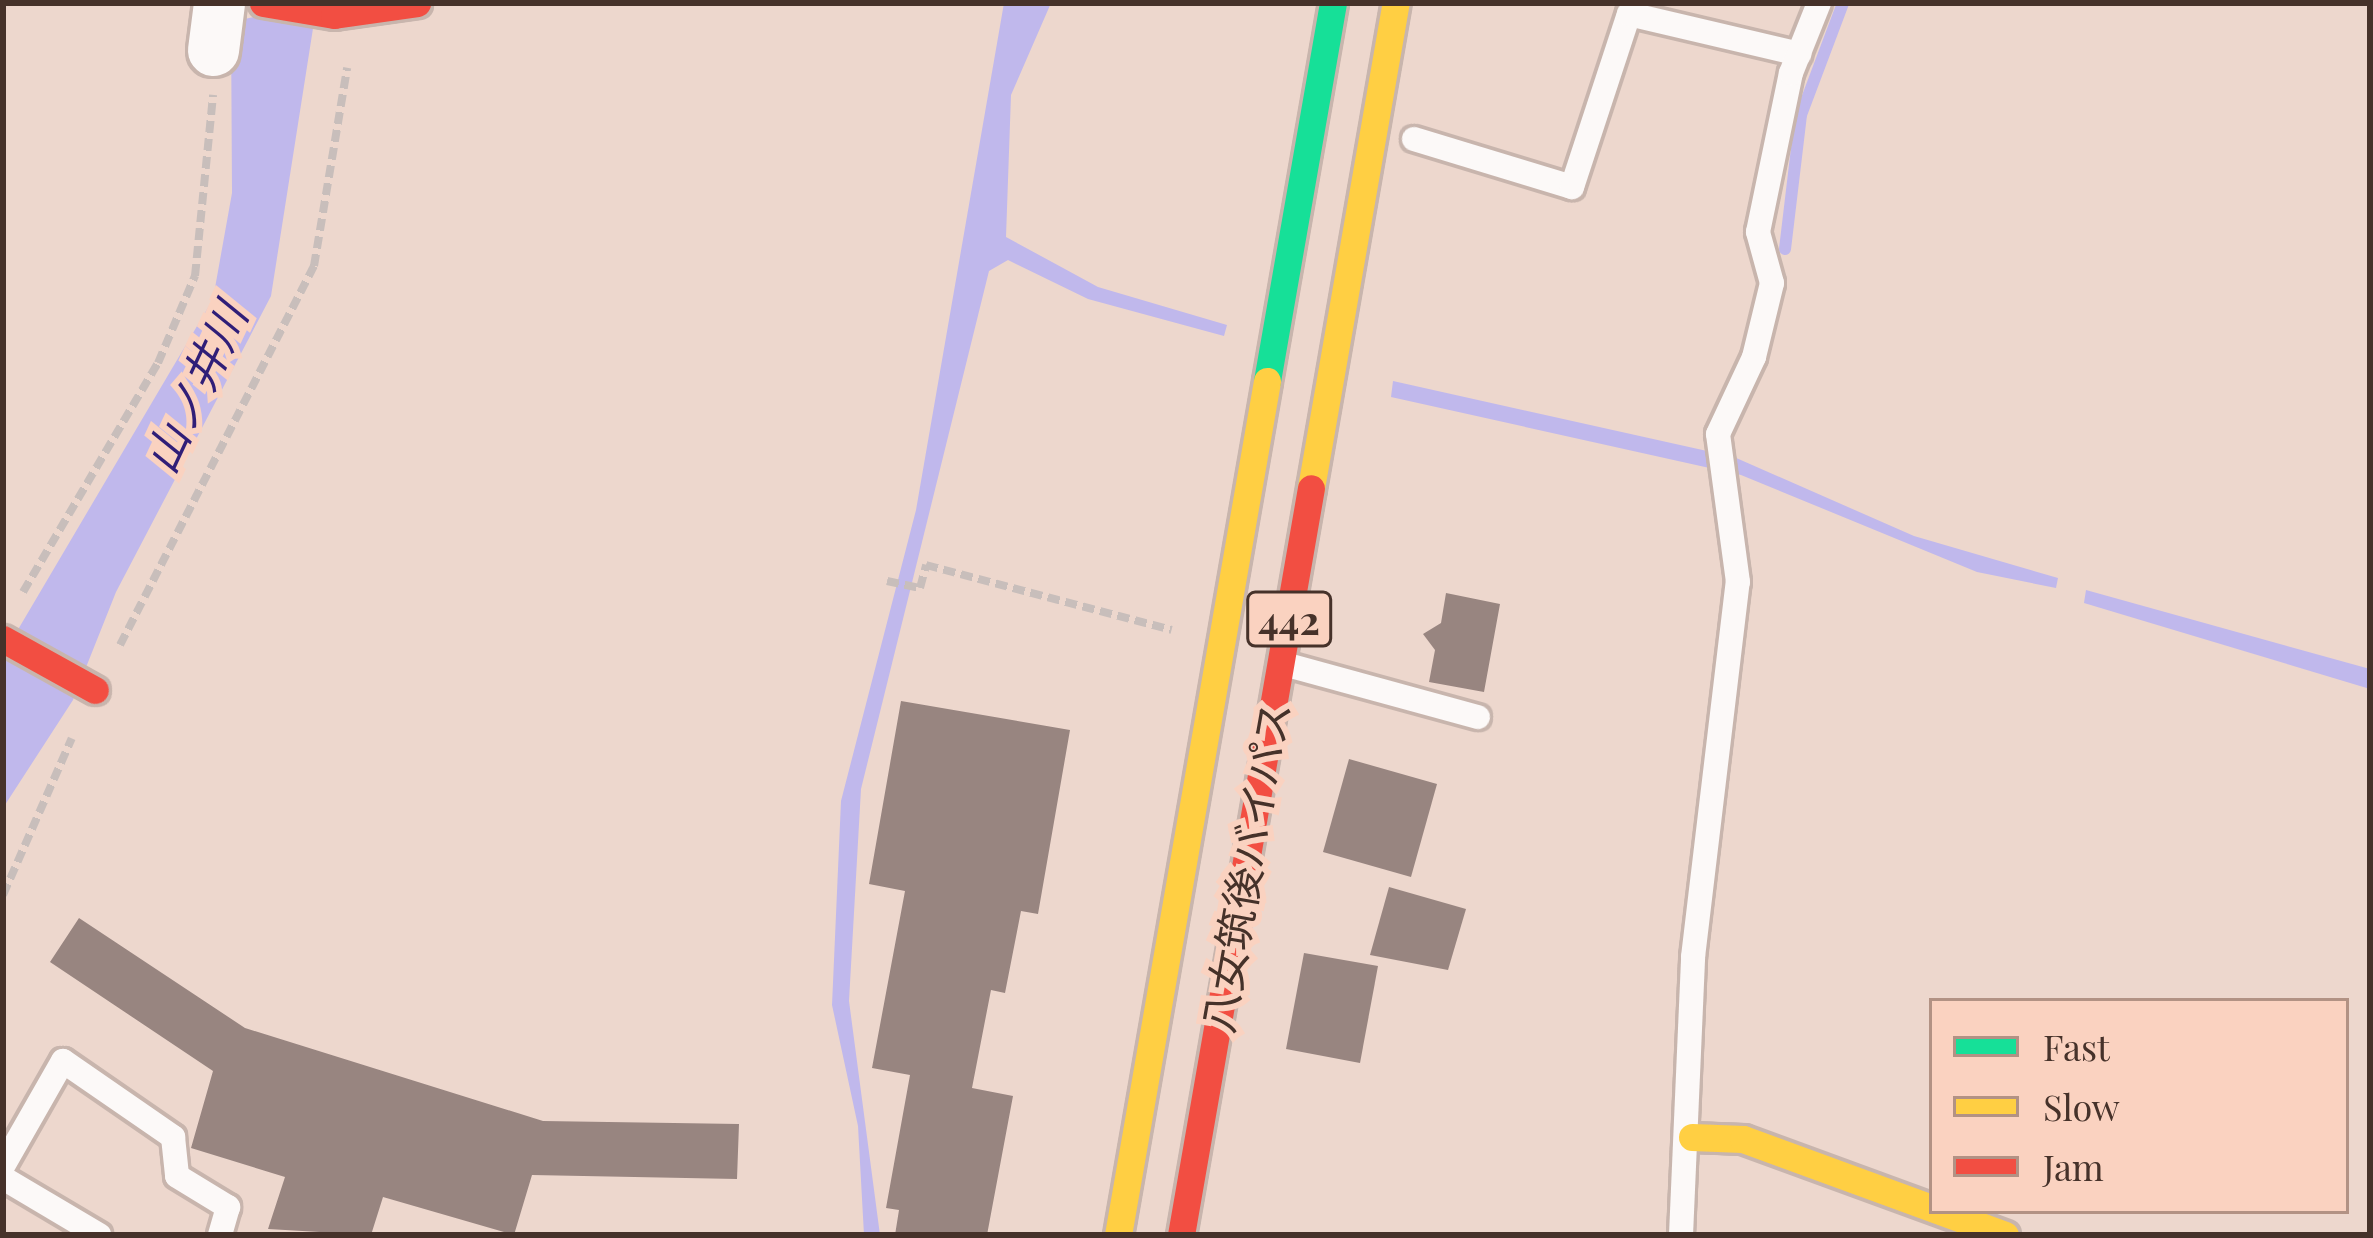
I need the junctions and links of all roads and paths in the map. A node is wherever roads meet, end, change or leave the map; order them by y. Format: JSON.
{"nodes":[{"id":1,"x":263,"y":3,"type":"edge"},
{"id":2,"x":417,"y":3,"type":"edge"},
{"id":3,"x":1333,"y":3,"type":"edge"},
{"id":4,"x":1396,"y":3,"type":"edge"},
{"id":5,"x":1820,"y":3,"type":"edge"},
{"id":6,"x":345,"y":14,"type":"junction"},
{"id":7,"x":216,"y":26,"type":"edge"},
{"id":8,"x":1798,"y":54,"type":"junction"},
{"id":9,"x":1414,"y":139,"type":"dead end"},
{"id":10,"x":887,"y":581,"type":"dead end"},
{"id":11,"x":12,"y":610,"type":"dead end"},
{"id":12,"x":3,"y":639,"type":"edge"},
{"id":13,"x":1220,"y":641,"type":"junction"},
{"id":14,"x":1281,"y":663,"type":"junction"},
{"id":15,"x":95,"y":690,"type":"junction"},
{"id":16,"x":1478,"y":717,"type":"dead end"},
{"id":17,"x":3,"y":896,"type":"edge"},
{"id":18,"x":1692,"y":1137,"type":"junction"},
{"id":19,"x":6,"y":1184,"type":"edge"},
{"id":20,"x":1929,"y":1207,"type":"edge"},
{"id":21,"x":1948,"y":1214,"type":"edge"},
{"id":22,"x":99,"y":1235,"type":"edge"},
{"id":23,"x":220,"y":1235,"type":"edge"},
{"id":24,"x":1118,"y":1235,"type":"edge"},
{"id":25,"x":1181,"y":1235,"type":"edge"},
{"id":26,"x":1681,"y":1235,"type":"edge"},
{"id":27,"x":2005,"y":1235,"type":"edge"}],
"edges":[{"from":1,"to":6,"type":"main road"},
{"from":2,"to":6,"type":"main road"},
{"from":3,"to":13,"type":"main road","name":"八女筑後バイパス","number":"442"},
{"from":4,"to":14,"type":"main road","name":"八女筑後バイパス","number":"442"},
{"from":5,"to":8,"type":"lane"},
{"from":6,"to":15,"type":"path"},
{"from":7,"to":11,"type":"path"},
{"from":8,"to":9,"type":"lane"},
{"from":8,"to":18,"type":"lane"},
{"from":10,"to":13,"type":"path"},
{"from":12,"to":15,"type":"main road"},
{"from":13,"to":24,"type":"main road","name":"八女筑後バイパス","number":"442"},
{"from":14,"to":16,"type":"lane"},
{"from":14,"to":25,"type":"main road","name":"八女筑後バイパス","number":"442"},
{"from":15,"to":17,"type":"path"},
{"from":18,"to":20,"type":"main road"},
{"from":18,"to":26,"type":"lane"},
{"from":19,"to":22,"type":"lane"},
{"from":19,"to":23,"type":"lane"},
{"from":21,"to":27,"type":"main road"}]}
